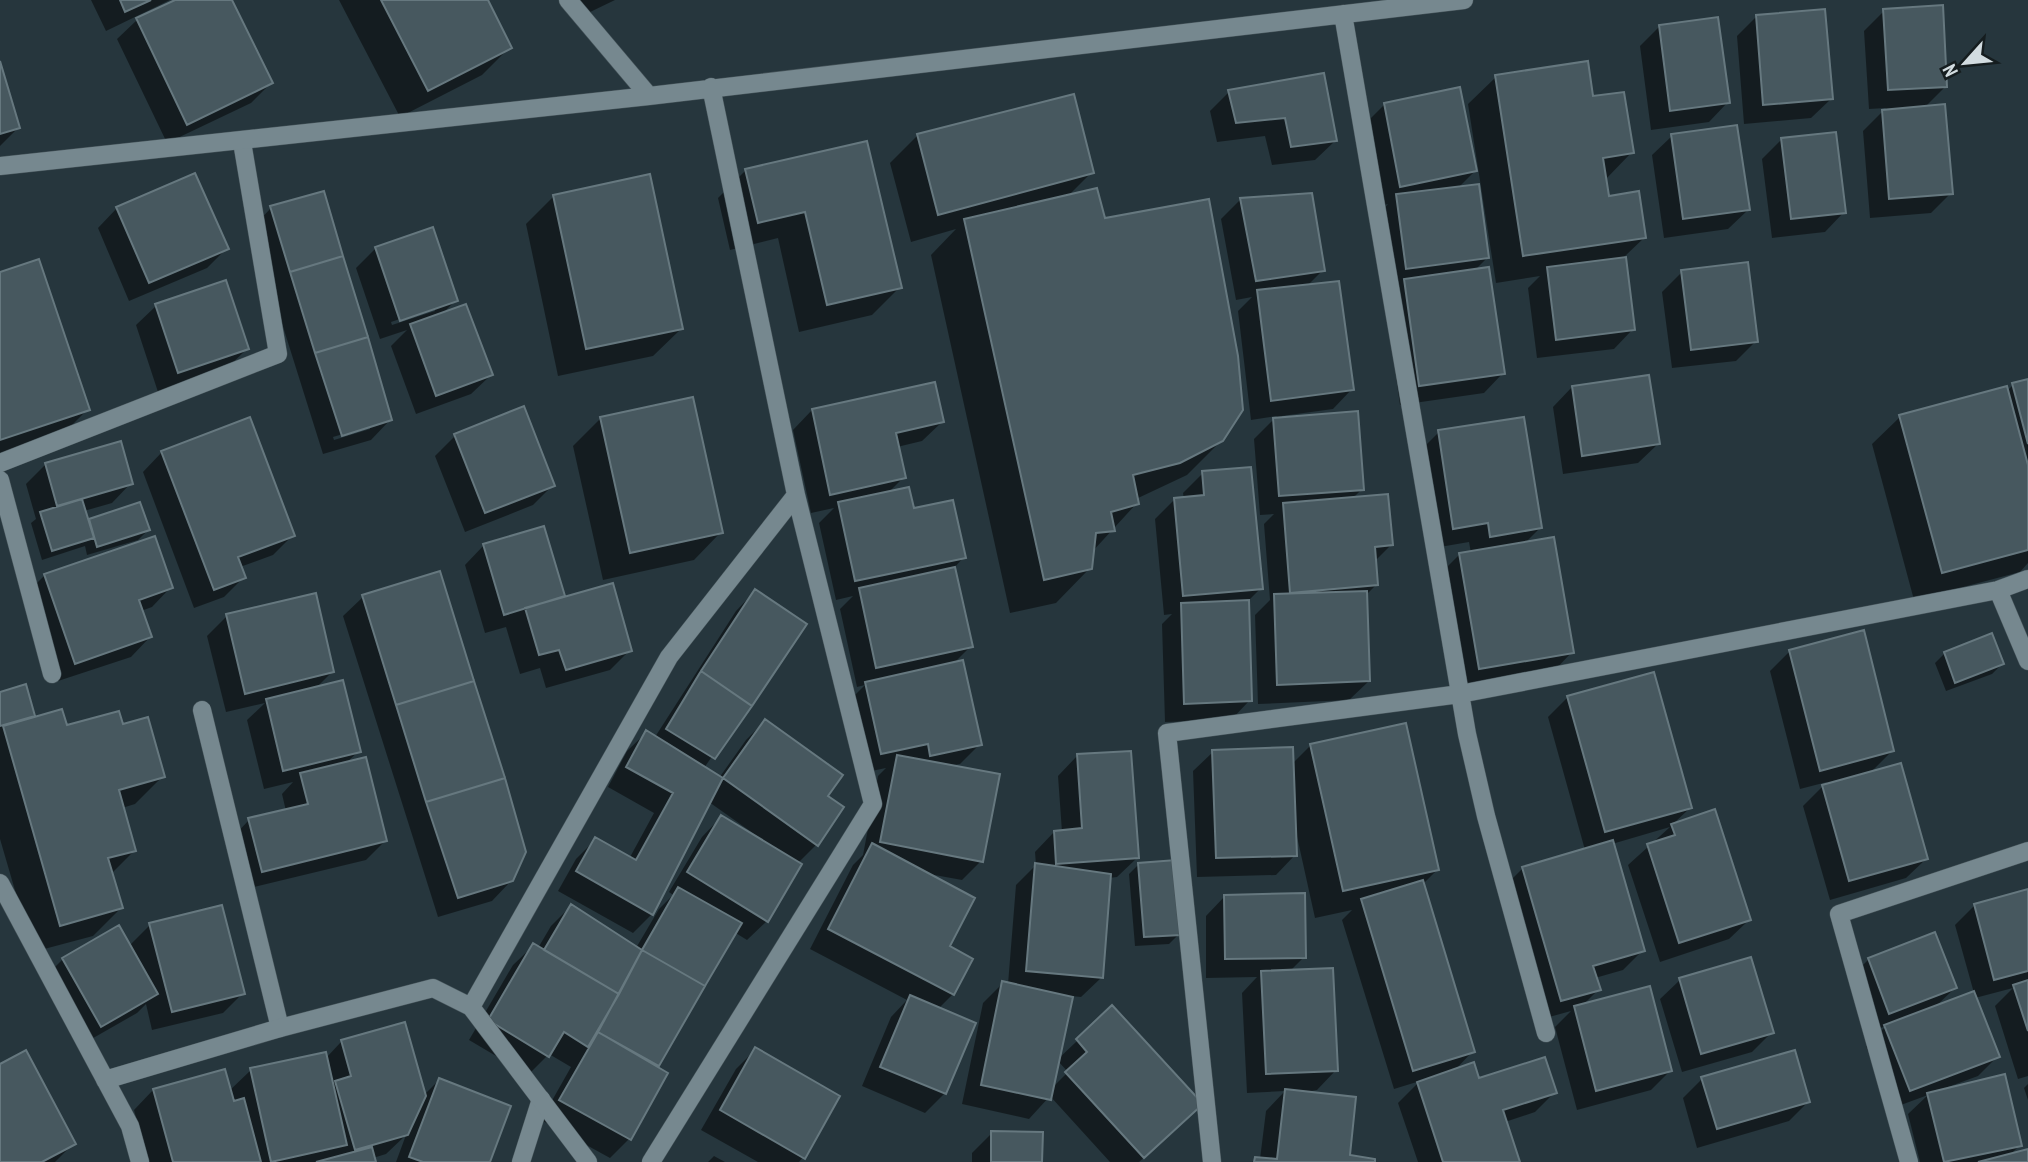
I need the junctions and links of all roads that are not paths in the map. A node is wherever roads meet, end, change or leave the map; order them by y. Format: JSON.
{"nodes":[{"id":1,"x":568,"y":0,"type":"edge"},
{"id":2,"x":1464,"y":0,"type":"edge"},
{"id":3,"x":1343,"y":14,"type":"junction"},
{"id":4,"x":711,"y":87,"type":"junction"},
{"id":5,"x":649,"y":96,"type":"junction"},
{"id":6,"x":242,"y":142,"type":"junction"},
{"id":7,"x":0,"y":166,"type":"edge"},
{"id":8,"x":0,"y":463,"type":"edge"},
{"id":9,"x":0,"y":480,"type":"edge"},
{"id":10,"x":796,"y":495,"type":"junction"},
{"id":11,"x":2028,"y":579,"type":"edge"},
{"id":12,"x":1998,"y":590,"type":"junction"},
{"id":13,"x":2028,"y":661,"type":"edge"},
{"id":14,"x":52,"y":674,"type":"dead end"},
{"id":15,"x":1460,"y":694,"type":"junction"},
{"id":16,"x":202,"y":710,"type":"dead end"},
{"id":17,"x":2028,"y":851,"type":"edge"},
{"id":18,"x":0,"y":883,"type":"edge"},
{"id":19,"x":471,"y":1007,"type":"junction"},
{"id":20,"x":280,"y":1028,"type":"junction"},
{"id":21,"x":1545,"y":1033,"type":"dead end"},
{"id":22,"x":105,"y":1080,"type":"junction"},
{"id":23,"x":541,"y":1099,"type":"junction"},
{"id":24,"x":140,"y":1162,"type":"edge"},
{"id":25,"x":521,"y":1162,"type":"edge"},
{"id":26,"x":588,"y":1162,"type":"edge"},
{"id":27,"x":651,"y":1162,"type":"edge"},
{"id":28,"x":1212,"y":1162,"type":"edge"},
{"id":29,"x":1909,"y":1162,"type":"edge"}],
"edges":[{"from":1,"to":5,"type":"street"},
{"from":2,"to":3,"type":"street"},
{"from":3,"to":4,"type":"street"},
{"from":3,"to":15,"type":"street"},
{"from":4,"to":5,"type":"street"},
{"from":4,"to":10,"type":"street"},
{"from":5,"to":6,"type":"street"},
{"from":6,"to":7,"type":"street"},
{"from":6,"to":8,"type":"street"},
{"from":9,"to":14,"type":"street"},
{"from":10,"to":19,"type":"street"},
{"from":10,"to":27,"type":"street"},
{"from":11,"to":12,"type":"street"},
{"from":12,"to":13,"type":"street"},
{"from":12,"to":15,"type":"street"},
{"from":15,"to":21,"type":"street"},
{"from":15,"to":28,"type":"street"},
{"from":16,"to":20,"type":"street"},
{"from":17,"to":29,"type":"street"},
{"from":18,"to":22,"type":"street"},
{"from":19,"to":20,"type":"street"},
{"from":19,"to":23,"type":"street"},
{"from":20,"to":22,"type":"street"},
{"from":22,"to":24,"type":"street"},
{"from":23,"to":25,"type":"street"},
{"from":23,"to":26,"type":"street"}]}
